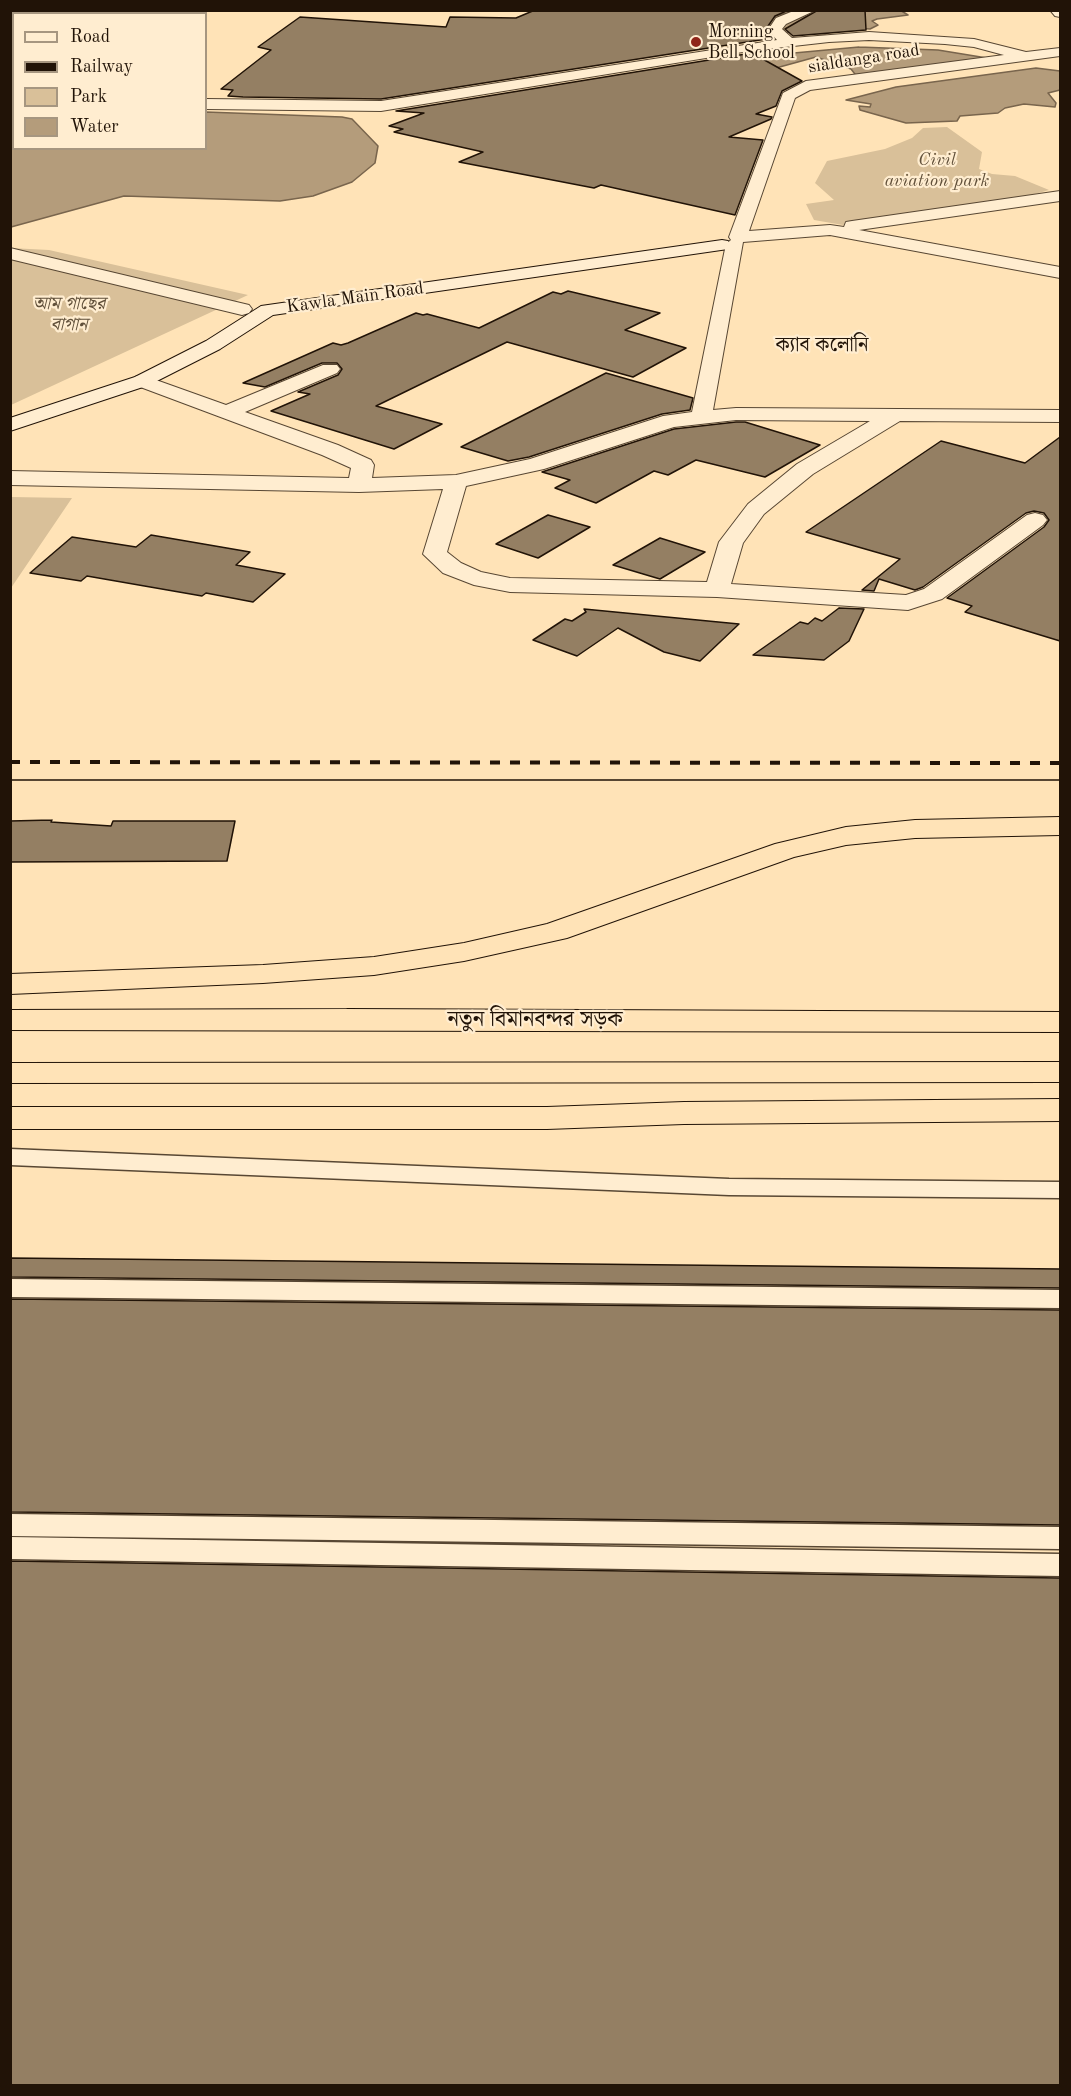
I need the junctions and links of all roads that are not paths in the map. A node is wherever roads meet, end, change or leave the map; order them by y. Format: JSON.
{"nodes":[{"id":1,"x":810,"y":10,"type":"edge"},
{"id":2,"x":1056,"y":10,"type":"edge"},
{"id":3,"x":1060,"y":13,"type":"edge"},
{"id":4,"x":788,"y":42,"type":"junction"},
{"id":5,"x":1060,"y":52,"type":"edge"},
{"id":6,"x":1024,"y":56,"type":"junction"},
{"id":7,"x":207,"y":104,"type":"edge"},
{"id":8,"x":1060,"y":196,"type":"edge"},
{"id":9,"x":830,"y":230,"type":"junction"},
{"id":10,"x":726,"y":241,"type":"junction"},
{"id":11,"x":10,"y":253,"type":"edge"},
{"id":12,"x":1060,"y":273,"type":"edge"},
{"id":13,"x":242,"y":309,"type":"junction"},
{"id":14,"x":330,"y":369,"type":"dead end"},
{"id":15,"x":142,"y":381,"type":"junction"},
{"id":16,"x":226,"y":412,"type":"junction"},
{"id":17,"x":898,"y":413,"type":"junction"},
{"id":18,"x":10,"y":415,"type":"edge"},
{"id":19,"x":1060,"y":416,"type":"edge"},
{"id":20,"x":701,"y":418,"type":"junction"},
{"id":21,"x":10,"y":425,"type":"edge"},
{"id":22,"x":10,"y":477,"type":"edge"},
{"id":23,"x":456,"y":482,"type":"junction"},
{"id":24,"x":359,"y":485,"type":"junction"},
{"id":25,"x":1035,"y":520,"type":"dead end"},
{"id":26,"x":837,"y":598,"type":"junction"},
{"id":27,"x":1060,"y":826,"type":"edge"},
{"id":28,"x":10,"y":969,"type":"edge"},
{"id":29,"x":263,"y":974,"type":"junction"},
{"id":30,"x":10,"y":984,"type":"edge"},
{"id":31,"x":10,"y":1020,"type":"edge"},
{"id":32,"x":1060,"y":1022,"type":"edge"},
{"id":33,"x":1060,"y":1072,"type":"edge"},
{"id":34,"x":10,"y":1073,"type":"edge"},
{"id":35,"x":1060,"y":1110,"type":"edge"},
{"id":36,"x":10,"y":1118,"type":"edge"},
{"id":37,"x":10,"y":1157,"type":"edge"},
{"id":38,"x":1060,"y":1190,"type":"edge"},
{"id":39,"x":10,"y":1288,"type":"edge"},
{"id":40,"x":1060,"y":1299,"type":"edge"},
{"id":41,"x":10,"y":1525,"type":"edge"},
{"id":42,"x":1060,"y":1538,"type":"edge"},
{"id":43,"x":10,"y":1548,"type":"edge"},
{"id":44,"x":1060,"y":1565,"type":"edge"}],
"edges":[{"from":1,"to":4,"type":"street"},
{"from":2,"to":3,"type":"street"},
{"from":4,"to":6,"type":"street"},
{"from":4,"to":7,"type":"street"},
{"from":5,"to":6,"type":"street","name":"sialdanga road"},
{"from":6,"to":10,"type":"street","name":"sialdanga road"},
{"from":8,"to":9,"type":"street"},
{"from":9,"to":10,"type":"street"},
{"from":9,"to":12,"type":"street"},
{"from":10,"to":13,"type":"street","name":"Kawla Main Road"},
{"from":10,"to":15,"type":"street","name":"Kawla Main Road"},
{"from":10,"to":20,"type":"street","name":"sialdanga road"},
{"from":11,"to":13,"type":"street"},
{"from":13,"to":18,"type":"street","name":"Kawla Main Road"},
{"from":14,"to":16,"type":"street"},
{"from":15,"to":16,"type":"street"},
{"from":15,"to":21,"type":"street","name":"Kawla Main Road"},
{"from":16,"to":24,"type":"street"},
{"from":17,"to":19,"type":"street"},
{"from":17,"to":20,"type":"street"},
{"from":17,"to":26,"type":"street"},
{"from":20,"to":23,"type":"street"},
{"from":22,"to":24,"type":"street"},
{"from":23,"to":24,"type":"street"},
{"from":23,"to":26,"type":"street"},
{"from":25,"to":26,"type":"street"},
{"from":27,"to":29,"type":"highway"},
{"from":28,"to":29,"type":"highway"},
{"from":29,"to":30,"type":"highway"},
{"from":31,"to":32,"type":"highway","name":"নতুন বিমানবন্দর সড়ক"},
{"from":33,"to":34,"type":"highway"},
{"from":35,"to":36,"type":"highway"},
{"from":37,"to":38,"type":"lane"},
{"from":39,"to":40,"type":"lane"},
{"from":41,"to":42,"type":"lane"},
{"from":43,"to":44,"type":"lane"}]}
